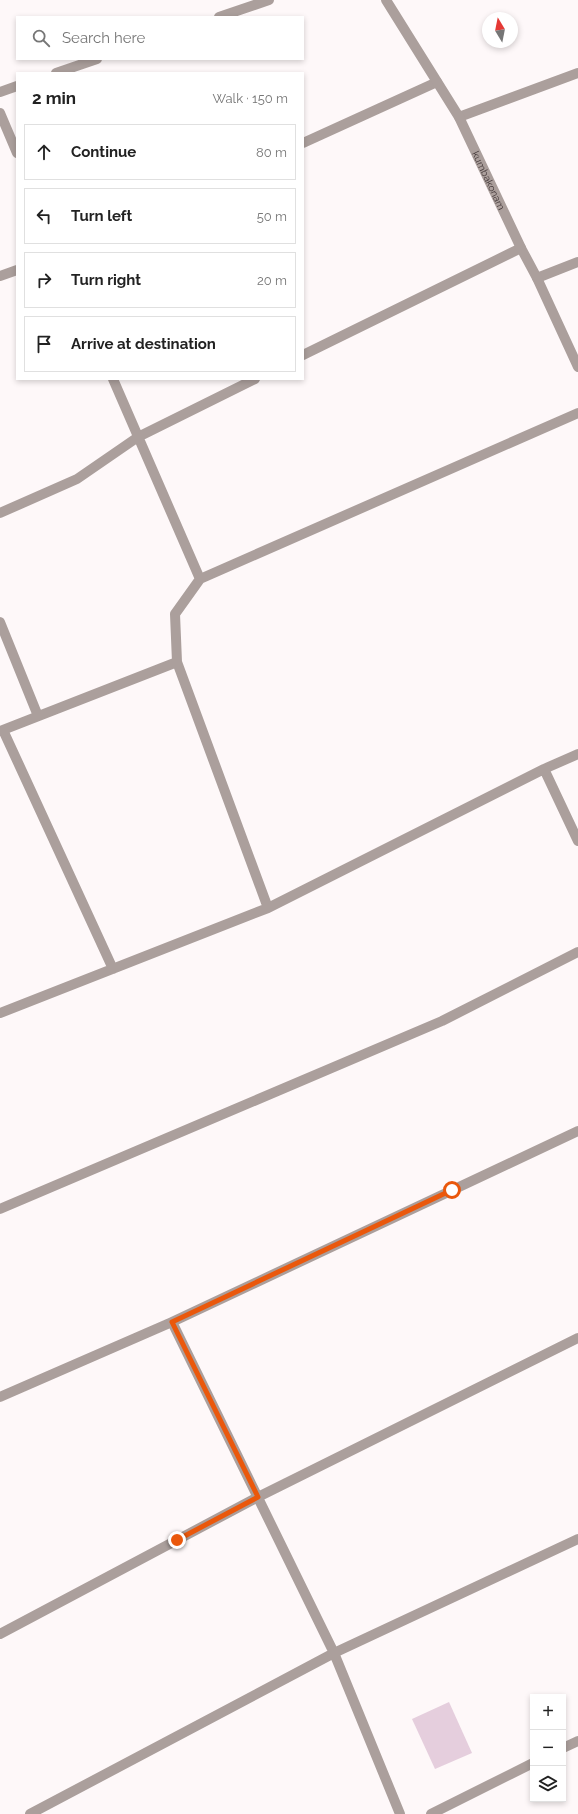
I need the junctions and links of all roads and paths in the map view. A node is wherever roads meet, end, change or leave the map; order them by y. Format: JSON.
{"nodes":[{"id":1,"x":269,"y":0,"type":"edge"},
{"id":2,"x":386,"y":0,"type":"edge"},
{"id":3,"x":222,"y":16,"type":"edge"},
{"id":4,"x":94,"y":60,"type":"edge"},
{"id":5,"x":59,"y":72,"type":"edge"},
{"id":6,"x":578,"y":73,"type":"edge"},
{"id":7,"x":437,"y":82,"type":"junction"},
{"id":8,"x":16,"y":86,"type":"edge"},
{"id":9,"x":0,"y":92,"type":"edge"},
{"id":10,"x":0,"y":112,"type":"edge"},
{"id":11,"x":459,"y":117,"type":"junction"},
{"id":12,"x":304,"y":143,"type":"edge"},
{"id":13,"x":16,"y":151,"type":"edge"},
{"id":14,"x":521,"y":248,"type":"junction"},
{"id":15,"x":578,"y":262,"type":"edge"},
{"id":16,"x":16,"y":270,"type":"edge"},
{"id":17,"x":0,"y":276,"type":"edge"},
{"id":18,"x":537,"y":278,"type":"junction"},
{"id":19,"x":304,"y":355,"type":"edge"},
{"id":20,"x":578,"y":367,"type":"edge"},
{"id":21,"x":113,"y":380,"type":"edge"},
{"id":22,"x":253,"y":380,"type":"edge"},
{"id":23,"x":578,"y":413,"type":"edge"},
{"id":24,"x":138,"y":437,"type":"junction"},
{"id":25,"x":0,"y":513,"type":"edge"},
{"id":26,"x":200,"y":579,"type":"junction"},
{"id":27,"x":0,"y":622,"type":"edge"},
{"id":28,"x":177,"y":662,"type":"junction"},
{"id":29,"x":38,"y":716,"type":"junction"},
{"id":30,"x":2,"y":730,"type":"edge"},
{"id":31,"x":578,"y":754,"type":"edge"},
{"id":32,"x":544,"y":769,"type":"junction"},
{"id":33,"x":578,"y":840,"type":"edge"},
{"id":34,"x":268,"y":908,"type":"junction"},
{"id":35,"x":578,"y":952,"type":"edge"},
{"id":36,"x":113,"y":969,"type":"junction"},
{"id":37,"x":0,"y":1013,"type":"edge"},
{"id":38,"x":578,"y":1131,"type":"edge"},
{"id":39,"x":0,"y":1209,"type":"edge"},
{"id":40,"x":172,"y":1322,"type":"junction"},
{"id":41,"x":578,"y":1338,"type":"edge"},
{"id":42,"x":0,"y":1397,"type":"edge"},
{"id":43,"x":258,"y":1497,"type":"junction"},
{"id":44,"x":578,"y":1539,"type":"edge"},
{"id":45,"x":0,"y":1634,"type":"edge"},
{"id":46,"x":334,"y":1653,"type":"junction"},
{"id":47,"x":578,"y":1741,"type":"edge"},
{"id":48,"x":566,"y":1747,"type":"edge"},
{"id":49,"x":530,"y":1764,"type":"edge"},
{"id":50,"x":30,"y":1814,"type":"edge"},
{"id":51,"x":400,"y":1814,"type":"edge"},
{"id":52,"x":431,"y":1814,"type":"edge"}],
"edges":[{"from":1,"to":3,"type":"street"},
{"from":2,"to":7,"type":"street","name":"kumbakonam"},
{"from":4,"to":5,"type":"street"},
{"from":6,"to":11,"type":"street"},
{"from":7,"to":11,"type":"street","name":"kumbakonam"},
{"from":7,"to":12,"type":"street"},
{"from":8,"to":9,"type":"street"},
{"from":10,"to":13,"type":"street"},
{"from":11,"to":14,"type":"street","name":"kumbakonam"},
{"from":14,"to":18,"type":"street","name":"kumbakonam"},
{"from":14,"to":19,"type":"street"},
{"from":15,"to":18,"type":"street"},
{"from":16,"to":17,"type":"street"},
{"from":18,"to":20,"type":"street","name":"kumbakonam"},
{"from":21,"to":24,"type":"street"},
{"from":22,"to":24,"type":"street"},
{"from":23,"to":26,"type":"street"},
{"from":24,"to":25,"type":"street"},
{"from":24,"to":26,"type":"street"},
{"from":26,"to":28,"type":"street"},
{"from":27,"to":29,"type":"street"},
{"from":28,"to":29,"type":"street"},
{"from":28,"to":34,"type":"street"},
{"from":29,"to":30,"type":"street"},
{"from":30,"to":36,"type":"street"},
{"from":31,"to":32,"type":"street"},
{"from":32,"to":33,"type":"street"},
{"from":32,"to":34,"type":"street"},
{"from":34,"to":36,"type":"street"},
{"from":35,"to":39,"type":"street"},
{"from":36,"to":37,"type":"street"},
{"from":38,"to":40,"type":"street"},
{"from":40,"to":42,"type":"street"},
{"from":40,"to":43,"type":"street"},
{"from":41,"to":43,"type":"street"},
{"from":43,"to":45,"type":"street"},
{"from":43,"to":46,"type":"street"},
{"from":44,"to":46,"type":"street"},
{"from":46,"to":50,"type":"street"},
{"from":46,"to":51,"type":"street"},
{"from":47,"to":48,"type":"street"},
{"from":49,"to":52,"type":"street"}]}
